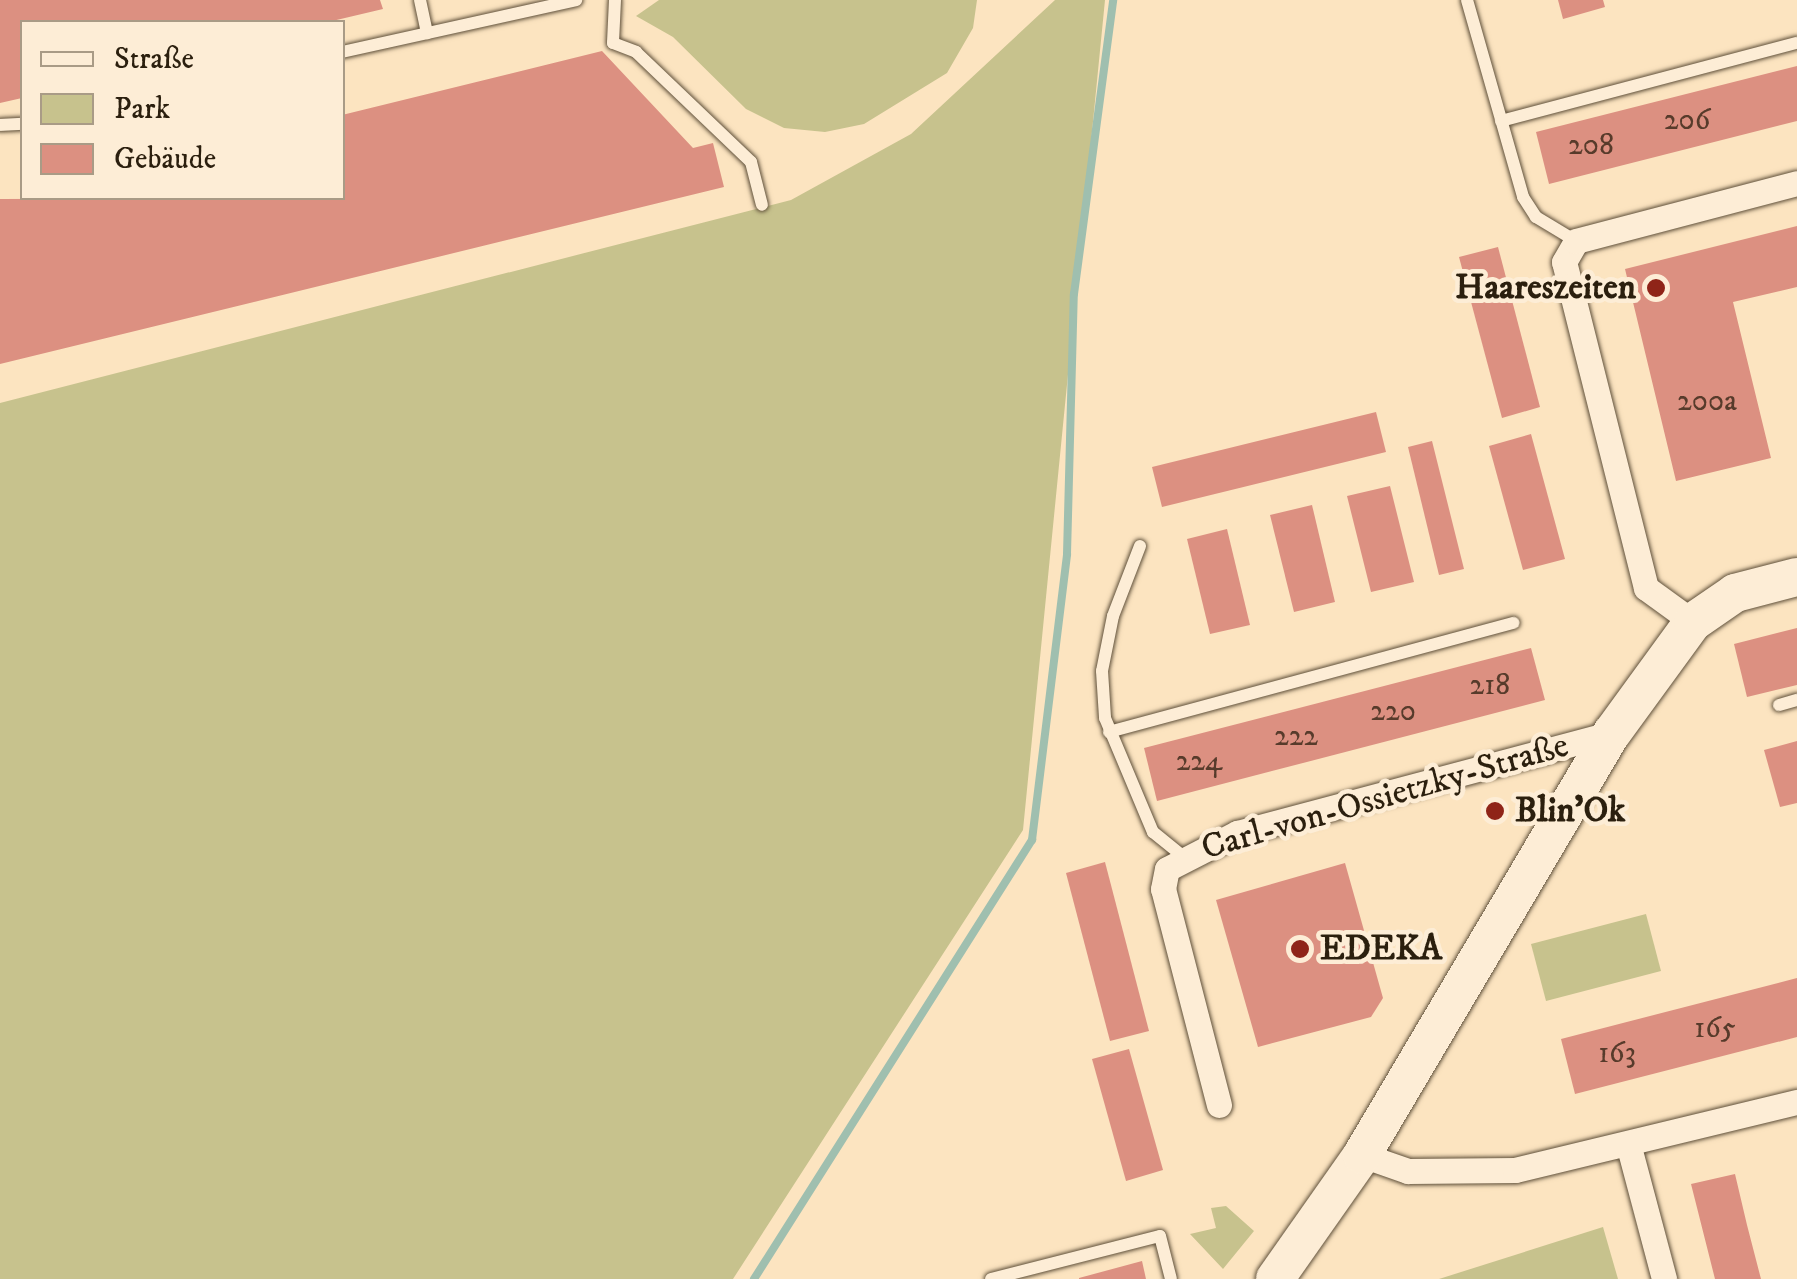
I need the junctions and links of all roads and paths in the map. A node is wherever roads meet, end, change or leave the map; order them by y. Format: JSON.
{"nodes":[{"id":1,"x":420,"y":0,"type":"edge"},
{"id":2,"x":576,"y":0,"type":"edge"},
{"id":3,"x":615,"y":0,"type":"edge"},
{"id":4,"x":1467,"y":0,"type":"edge"},
{"id":5,"x":427,"y":33,"type":"junction"},
{"id":6,"x":1797,"y":43,"type":"edge"},
{"id":7,"x":345,"y":51,"type":"edge"},
{"id":8,"x":1501,"y":121,"type":"junction"},
{"id":9,"x":1797,"y":183,"type":"edge"},
{"id":10,"x":762,"y":205,"type":"dead end"},
{"id":11,"x":1576,"y":241,"type":"junction"},
{"id":12,"x":1140,"y":546,"type":"dead end"},
{"id":13,"x":1797,"y":577,"type":"edge"},
{"id":14,"x":1693,"y":622,"type":"junction"},
{"id":15,"x":1514,"y":623,"type":"dead end"},
{"id":16,"x":1797,"y":700,"type":"edge"},
{"id":17,"x":1779,"y":705,"type":"dead end"},
{"id":18,"x":1109,"y":732,"type":"junction"},
{"id":19,"x":1612,"y":733,"type":"junction"},
{"id":20,"x":1181,"y":855,"type":"junction"},
{"id":21,"x":1797,"y":1102,"type":"edge"},
{"id":22,"x":1219,"y":1105,"type":"dead end"},
{"id":23,"x":1629,"y":1147,"type":"junction"},
{"id":24,"x":1362,"y":1155,"type":"junction"},
{"id":25,"x":991,"y":1279,"type":"edge"},
{"id":26,"x":1170,"y":1279,"type":"edge"},
{"id":27,"x":1275,"y":1279,"type":"edge"},
{"id":28,"x":1664,"y":1279,"type":"edge"}],
"edges":[{"from":1,"to":5,"type":"lane"},
{"from":2,"to":5,"type":"lane"},
{"from":3,"to":10,"type":"lane"},
{"from":4,"to":8,"type":"lane"},
{"from":5,"to":7,"type":"lane"},
{"from":6,"to":8,"type":"lane"},
{"from":8,"to":11,"type":"lane"},
{"from":9,"to":11,"type":"street"},
{"from":11,"to":14,"type":"street"},
{"from":12,"to":18,"type":"lane"},
{"from":13,"to":14,"type":"street","name":"Carl-von-Ossietzky-Straße"},
{"from":14,"to":19,"type":"street","name":"Carl-von-Ossietzky-Straße"},
{"from":15,"to":18,"type":"lane"},
{"from":16,"to":17,"type":"lane"},
{"from":18,"to":20,"type":"lane"},
{"from":19,"to":20,"type":"street","name":"Carl-von-Ossietzky-Straße"},
{"from":19,"to":24,"type":"street","name":"Carl-von-Ossietzky-Straße"},
{"from":20,"to":22,"type":"street","name":"Carl-von-Ossietzky-Straße"},
{"from":21,"to":23,"type":"street"},
{"from":23,"to":24,"type":"street"},
{"from":23,"to":28,"type":"street"},
{"from":24,"to":27,"type":"street","name":"Carl-von-Ossietzky-Straße"},
{"from":25,"to":26,"type":"lane"}]}
